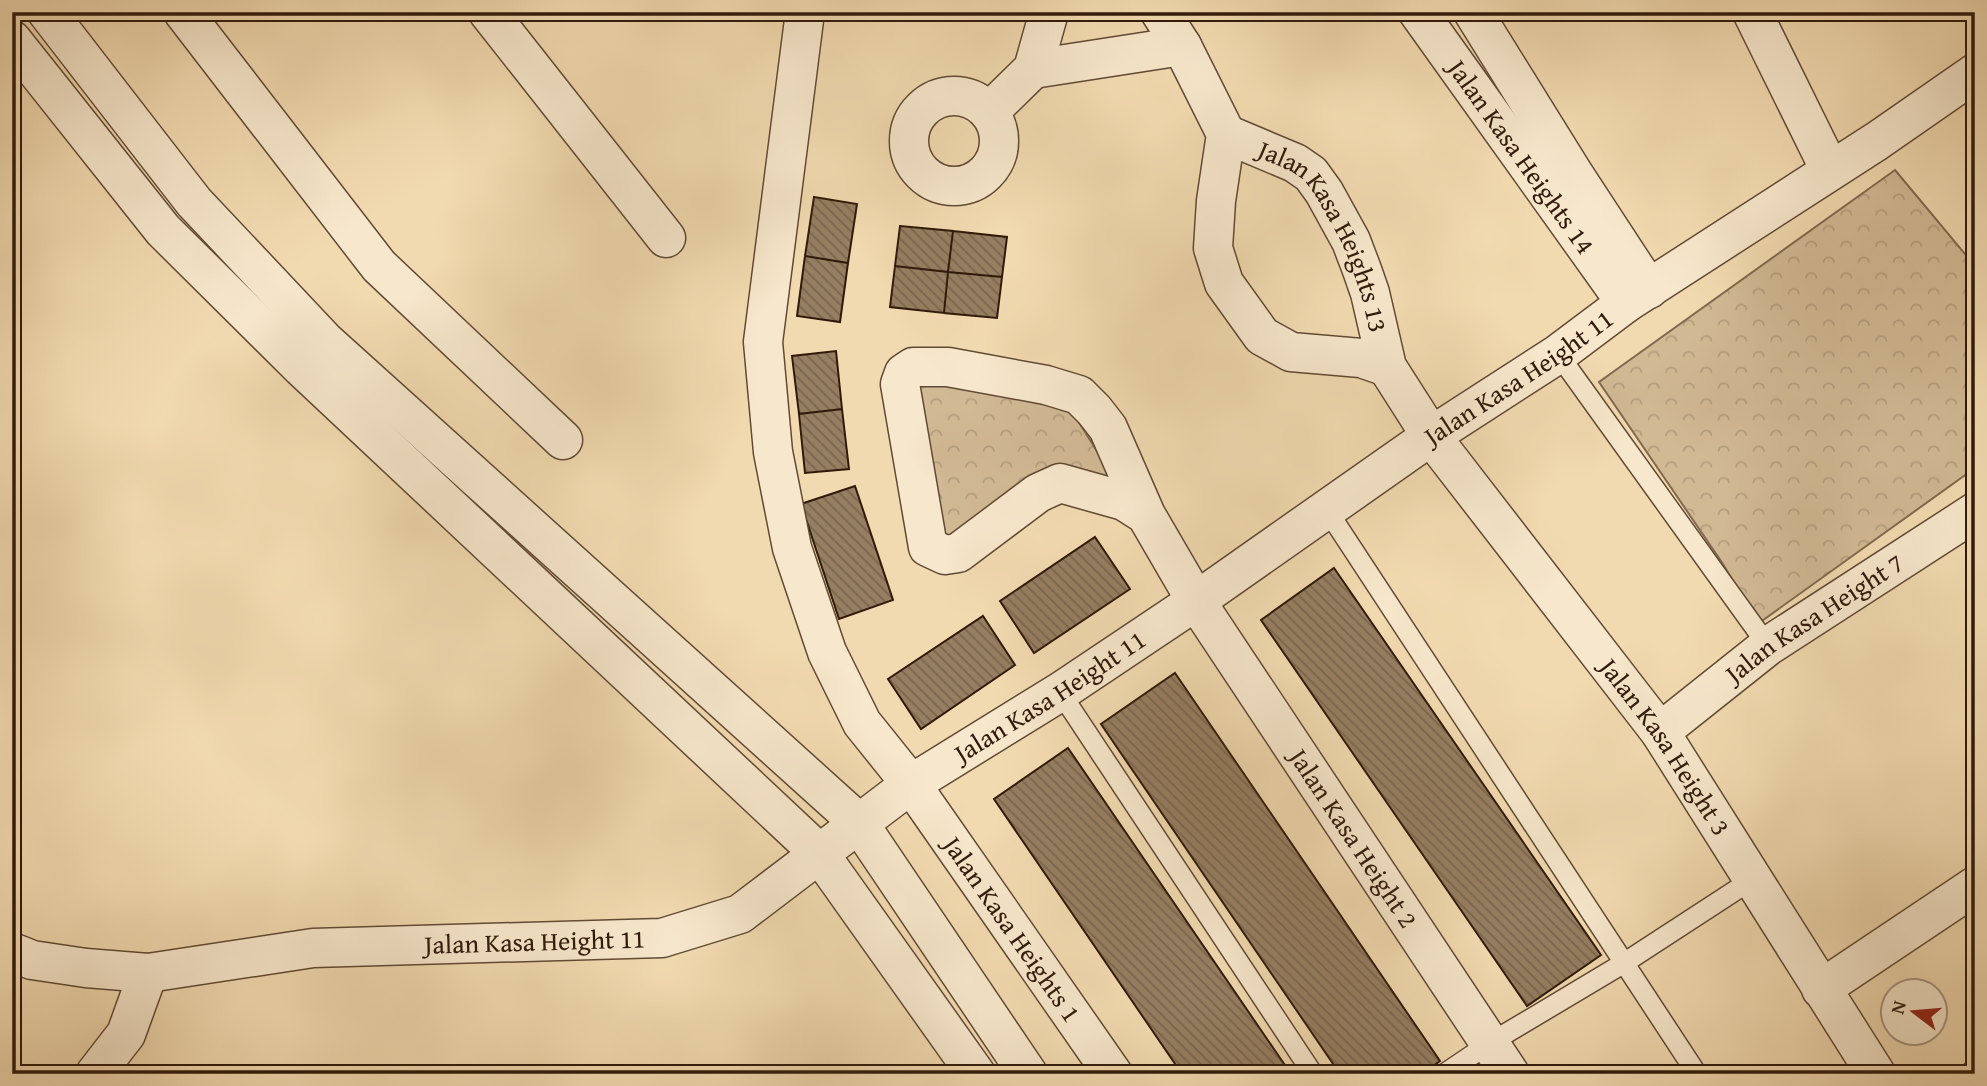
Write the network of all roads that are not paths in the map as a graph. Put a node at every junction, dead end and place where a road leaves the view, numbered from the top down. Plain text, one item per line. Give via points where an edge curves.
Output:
1 (47, 12) edge
2 (183, 12) edge
3 (488, 12) edge
4 (805, 12) edge
5 (1049, 12) edge
6 (1160, 12) edge
7 (1418, 12) edge
8 (1473, 12) edge
9 (1752, 12) edge
10 (12, 40) edge
11 (1182, 46) junction
12 (1033, 69) junction
13 (1975, 73) edge
14 (989, 112) dead end
15 (1226, 134) junction
16 (1830, 170) junction
17 (1563, 187) junction
18 (666, 238) dead end
19 (1638, 296) junction
20 (1558, 354) junction
21 (1387, 367) junction
22 (1431, 436) junction
23 (563, 440) dead end
24 (1327, 510) junction
25 (1975, 512) edge
26 (1146, 515) junction
27 (1196, 601) junction
28 (1768, 646) junction
29 (1060, 692) junction
30 (1660, 732) junction
31 (911, 785) junction
32 (858, 822) junction
33 (819, 853) junction
34 (1753, 879) junction
35 (1975, 886) edge
36 (12, 952) edge
37 (1623, 963) junction
38 (148, 973) junction
39 (1821, 989) junction
40 (1490, 1042) junction
41 (1975, 1069) edge
42 (95, 1074) edge
43 (976, 1074) edge
44 (1028, 1074) edge
45 (1113, 1074) edge
46 (1313, 1074) edge
47 (1444, 1074) edge
48 (1510, 1074) edge
49 (1697, 1074) edge
50 (1876, 1074) edge
51 (1968, 1074) edge

1 - 32 street via 194,202 325,341
2 - 23 street via 379,265
3 - 18 street
4 - 31 street, Jalan Kasa Heights 1 via 763,342 773,452 792,548 827,652 862,723
5 - 12 street
6 - 11 street, Jalan Kasa Heights 13
7 - 17 street, Jalan Kasa Heights 14
8 - 17 street, Jalan Kasa Heights 14
9 - 16 street
10 - 33 street via 163,230 301,367
11 - 12 street
11 - 15 street, Jalan Kasa Heights 13
12 - 14 street
13 - 16 street, Jalan Kasa Height 11
15 - 21 street, Jalan Kasa Heights 13 via 1294,163 1311,174 1324,192 1362,270
15 - 21 street, Jalan Kasa Heights 13 via 1213,248 1224,283 1262,336 1291,352 1361,358
16 - 19 street, Jalan Kasa Height 11
17 - 19 street, Jalan Kasa Heights 14
19 - 20 street, Jalan Kasa Height 11
20 - 22 street, Jalan Kasa Height 11
20 - 28 lane
21 - 22 street, Jalan Kasa Heights 13
22 - 24 street, Jalan Kasa Height 11
22 - 30 street, Jalan Kasa Height 3
24 - 27 street, Jalan Kasa Height 11
24 - 37 lane
25 - 28 street, Jalan Kasa Height 7
26 - 26 street, Jalan Kasa Height 2 via 1124,501 1060,483 1038,493 958,553 945,555 928,547 900,384 904,373 913,367 948,367 1079,395 1108,428
26 - 27 street, Jalan Kasa Height 2
27 - 29 street, Jalan Kasa Height 11
27 - 40 street, Jalan Kasa Height 2
28 - 30 street, Jalan Kasa Height 7
29 - 31 street, Jalan Kasa Height 11
29 - 46 lane
30 - 34 street, Jalan Kasa Height 3
31 - 32 street, Jalan Kasa Height 11
31 - 45 street, Jalan Kasa Heights 1
32 - 33 street, Jalan Kasa Height 11
32 - 44 street
33 - 38 street, Jalan Kasa Height 11 via 740,914 662,938 313,948
33 - 43 street
34 - 37 lane
34 - 39 street, Jalan Kasa Height 3
35 - 39 street
36 - 38 street, Jalan Kasa Height 11 via 32,960
37 - 40 lane
37 - 49 lane
38 - 42 street via 127,1034
39 - 50 street, Jalan Kasa Height 3
40 - 47 lane
40 - 48 street, Jalan Kasa Height 2
41 - 51 lane

